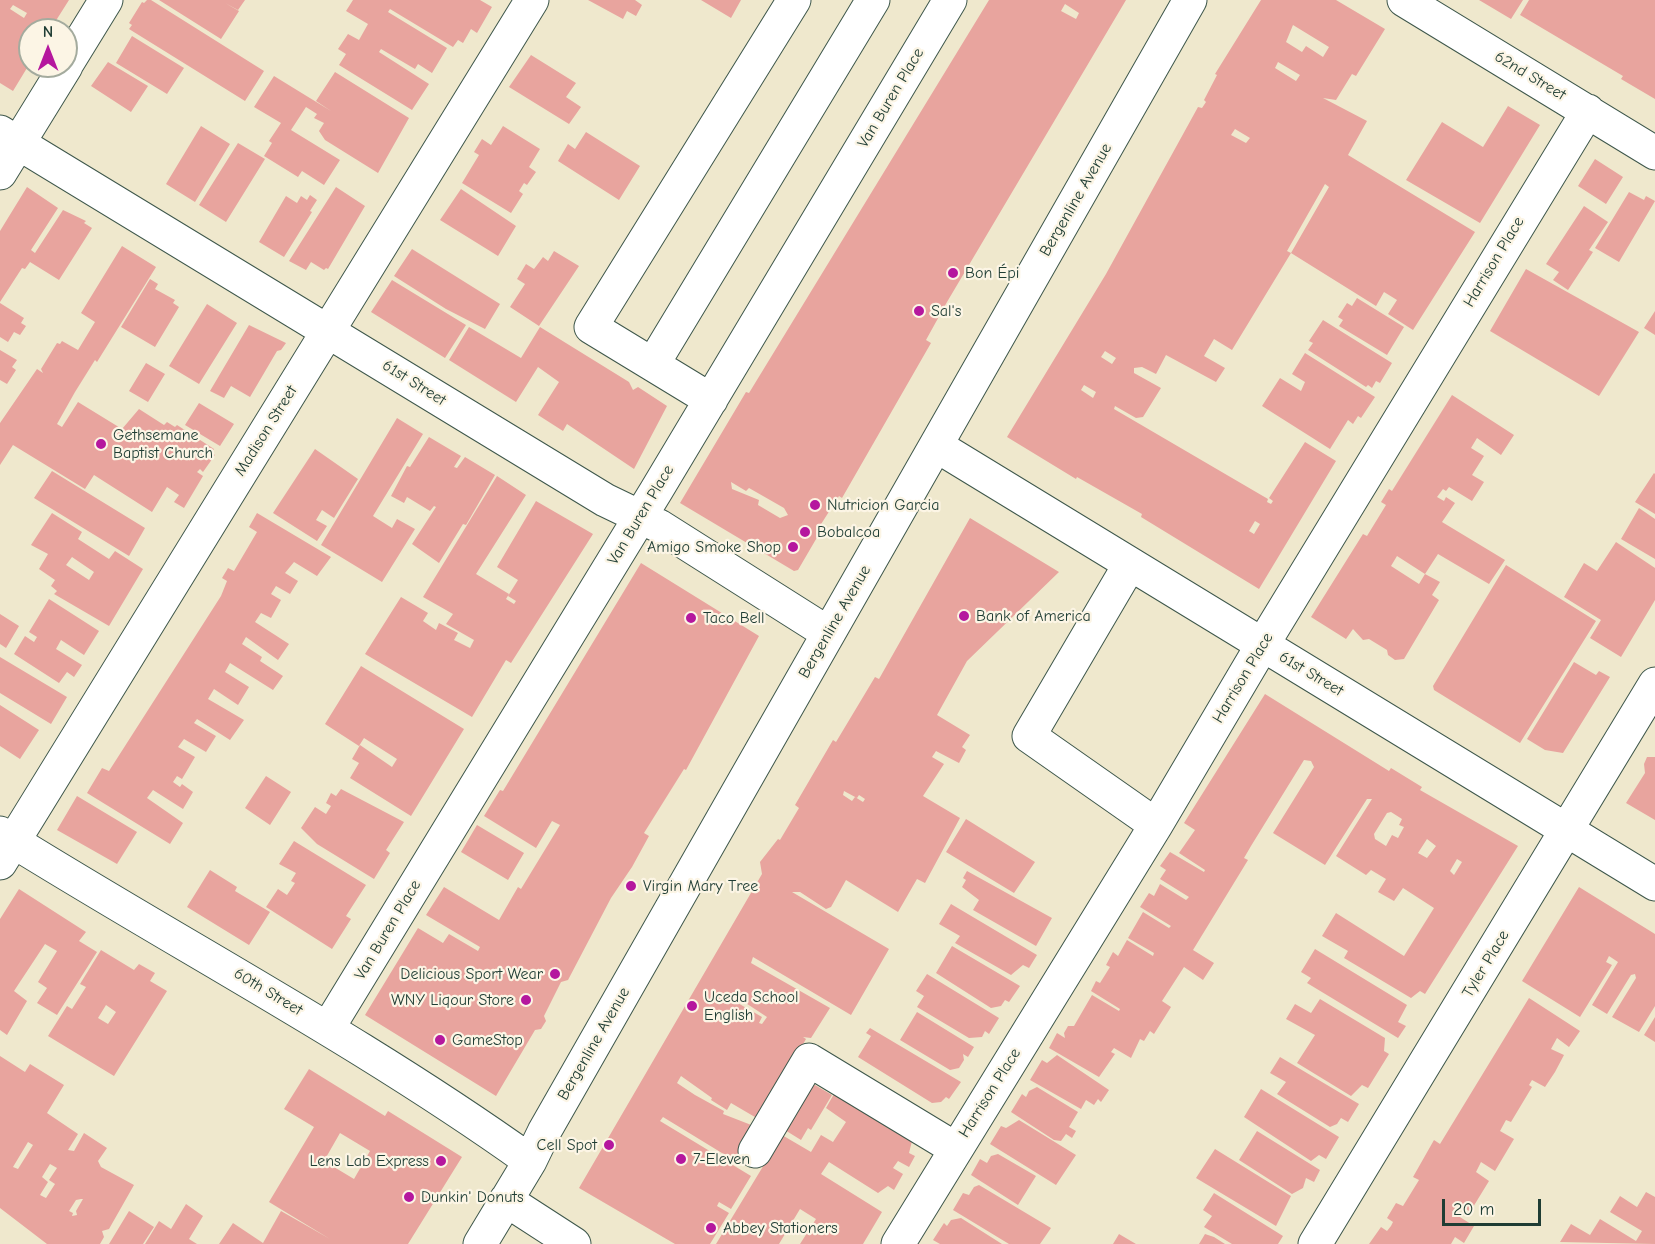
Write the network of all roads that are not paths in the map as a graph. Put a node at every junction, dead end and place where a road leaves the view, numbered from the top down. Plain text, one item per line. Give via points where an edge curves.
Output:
1 (106, 0) edge
2 (532, 0) edge
3 (794, 0) edge
4 (873, 0) edge
5 (950, 0) edge
6 (1190, 0) edge
7 (1404, 0) edge
8 (78, 46) edge
9 (56, 78) edge
10 (1588, 111) junction
11 (9, 138) edge
12 (1655, 153) edge
13 (0, 173) edge
14 (328, 331) junction
15 (653, 364) junction
16 (711, 400) junction
17 (937, 446) junction
18 (640, 517) junction
19 (1130, 564) junction
20 (828, 633) junction
21 (1263, 644) junction
22 (1655, 684) edge
23 (1156, 825) junction
24 (1567, 830) junction
25 (4, 845) edge
26 (1655, 884) edge
27 (328, 1028) junction
28 (956, 1149) junction
29 (755, 1151) dead end
30 (530, 1161) junction
31 (507, 1200) junction
32 (480, 1244) edge
33 (574, 1244) edge
34 (898, 1244) edge
35 (1315, 1244) edge

1 - 8 street
2 - 14 street, Madison Street
3 - 15 street via 591,327
4 - 15 street
5 - 16 street, Van Buren Place
6 - 17 street, Bergenline Avenue
7 - 10 street, 62nd Street
9 - 11 street
10 - 12 street, 62nd Street
10 - 21 street, Harrison Place
11 - 13 street
11 - 14 street, 61st Street
14 - 18 street, 61st Street via 605,500
14 - 25 street, Madison Street
15 - 16 street
16 - 18 street, Van Buren Place
17 - 19 street, 61st Street
17 - 20 street, Bergenline Avenue
18 - 20 street, 61st Street
18 - 27 street, Van Buren Place
19 - 21 street, 61st Street
19 - 23 street via 1029,736
20 - 30 street, Bergenline Avenue
21 - 23 street, Harrison Place
21 - 24 street, 61st Street
22 - 24 street, Tyler Place
23 - 28 street, Harrison Place
24 - 26 street, 61st Street
24 - 35 street, Tyler Place
25 - 27 street, 60th Street
27 - 30 street, 60th Street
28 - 29 street via 809,1060
28 - 34 street, Harrison Place
30 - 31 street, Bergenline Avenue
31 - 32 street, Bergenline Avenue
31 - 33 street

